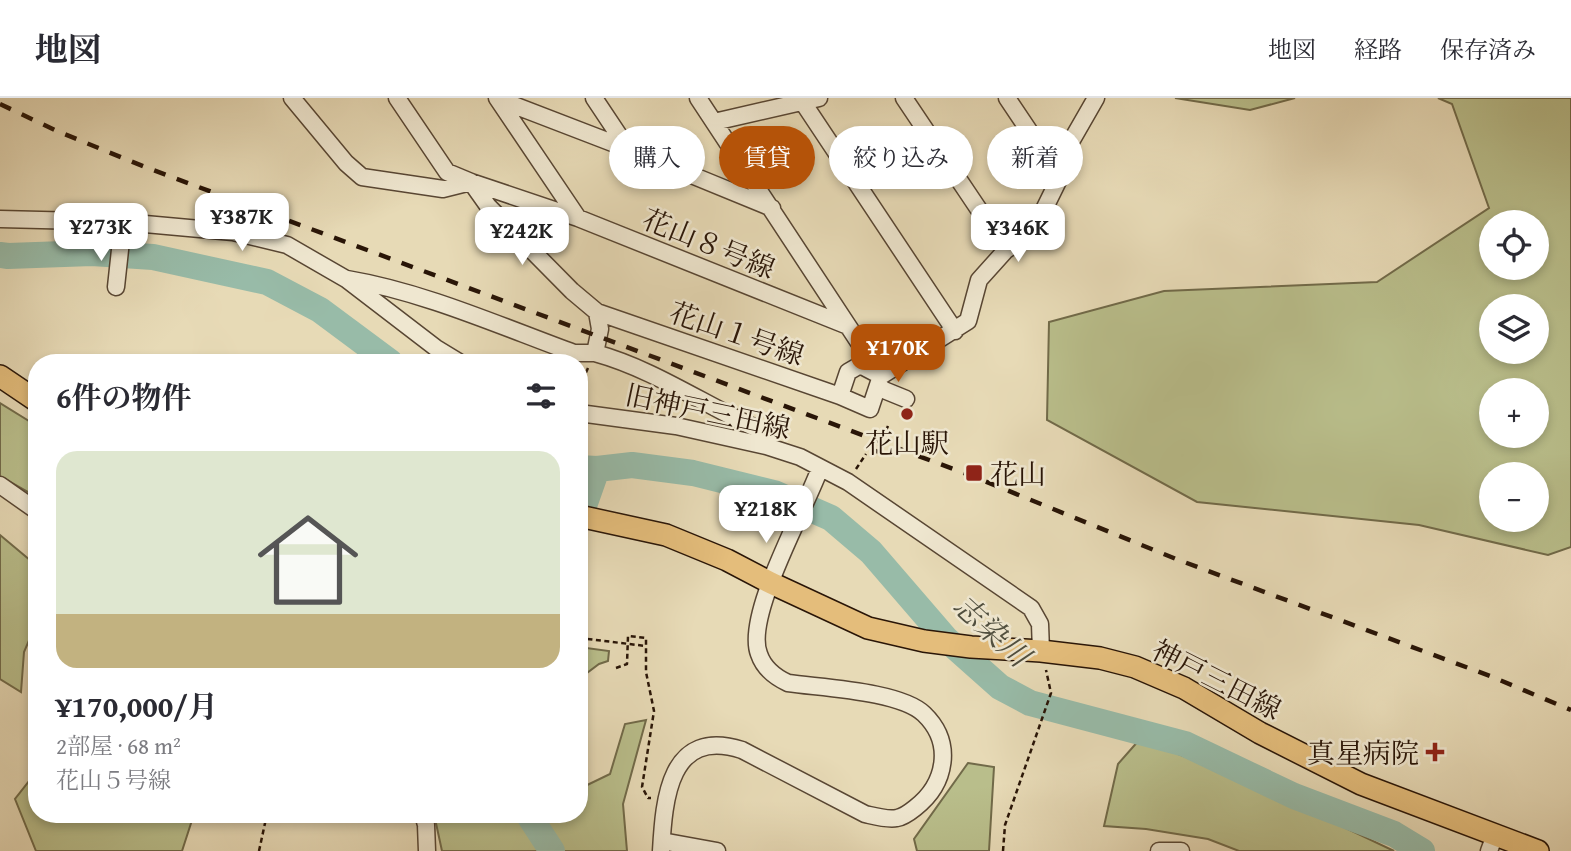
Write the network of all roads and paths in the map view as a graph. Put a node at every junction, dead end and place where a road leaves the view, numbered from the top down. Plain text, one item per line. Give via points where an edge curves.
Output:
1 (292, 98) edge
2 (397, 98) edge
3 (594, 98) edge
4 (698, 98) edge
5 (819, 98) edge
6 (904, 98) edge
7 (1007, 98) edge
8 (1096, 98) edge
9 (498, 99) edge
10 (801, 100) edge
11 (714, 122) junction
12 (613, 126) edge
13 (1026, 126) edge
14 (1080, 126) edge
15 (609, 142) edge
16 (705, 181) edge
17 (471, 183) junction
18 (1054, 189) edge
19 (772, 208) junction
20 (578, 218) junction
21 (0, 219) edge
22 (123, 222) junction
23 (1006, 250) junction
24 (346, 279) junction
25 (116, 287) dead end
26 (597, 312) junction
27 (848, 326) junction
28 (955, 331) junction
29 (595, 353) junction
30 (446, 354) edge
31 (0, 376) edge
32 (880, 382) junction
33 (28, 395) edge
34 (840, 396) junction
35 (906, 399) dead end
36 (588, 414) edge
37 (888, 426) dead end
38 (766, 446) junction
39 (889, 455) dead end
40 (820, 468) junction
41 (0, 485) edge
42 (28, 505) edge
43 (588, 518) edge
44 (772, 583) junction
45 (588, 639) edge
46 (646, 646) junction
47 (1041, 651) junction
48 (616, 668) dead end
49 (665, 800) junction
50 (265, 823) edge
51 (425, 823) edge
52 (1492, 843) edge
53 (662, 846) edge
54 (259, 851) edge
55 (427, 851) edge
56 (717, 851) edge
57 (1003, 851) edge
58 (1159, 851) edge
59 (1181, 851) edge
60 (1538, 851) edge

1 - 17 street via 362,177 443,189
2 - 17 street via 447,172
3 - 12 street
4 - 11 street, 花山１号線
5 - 10 street
6 - 23 street
7 - 13 street
8 - 14 street
9 - 15 street
9 - 20 street
10 - 11 street
10 - 28 street
11 - 19 street, 花山１号線
16 - 19 street
17 - 20 street, 花山８号線
17 - 26 street via 488,206
18 - 23 street via 1033,232
19 - 27 street, 花山１号線
20 - 27 street, 花山８号線
21 - 22 street
22 - 24 street via 269,240
22 - 25 street
23 - 28 street via 979,280 968,321
24 - 29 street via 442,305 574,353
24 - 30 street
26 - 29 street via 600,329
26 - 34 street, 花山１号線
27 - 32 street, 花山１号線
28 - 32 street
29 - 38 street via 622,360 769,434
31 - 33 main road
32 - 34 street, 花山１号線 via 870,409
32 - 34 street via 860,365 848,372
32 - 35 street
36 - 38 street, 旧神戸三田線 via 676,426
37 - 39 path via 876,452
38 - 40 street, 旧神戸三田線
40 - 44 street
40 - 47 street, 旧神戸三田線 via 848,482 1031,608 1040,625
41 - 42 street
43 - 44 main road, 神戸三田線 via 666,535
44 - 47 main road, 神戸三田線 via 868,628 925,641
44 - 49 street via 756,637 764,665 774,677 788,683 893,698 923,714 943,752 937,782 931,794 897,818 864,814 768,761 724,744 697,750 685,760 670,781
45 - 46 path, bridge
46 - 48 path via 646,638 628,636 626,664
46 - 49 path via 654,711 642,787 648,798
47 - 52 main road, 神戸三田線 via 1118,662 1160,676 1361,784
47 - 57 path via 1051,693 1006,825
49 - 53 street
50 - 54 path
51 - 55 street
52 - 60 main road, 神戸三田線
53 - 56 street
58 - 59 street

